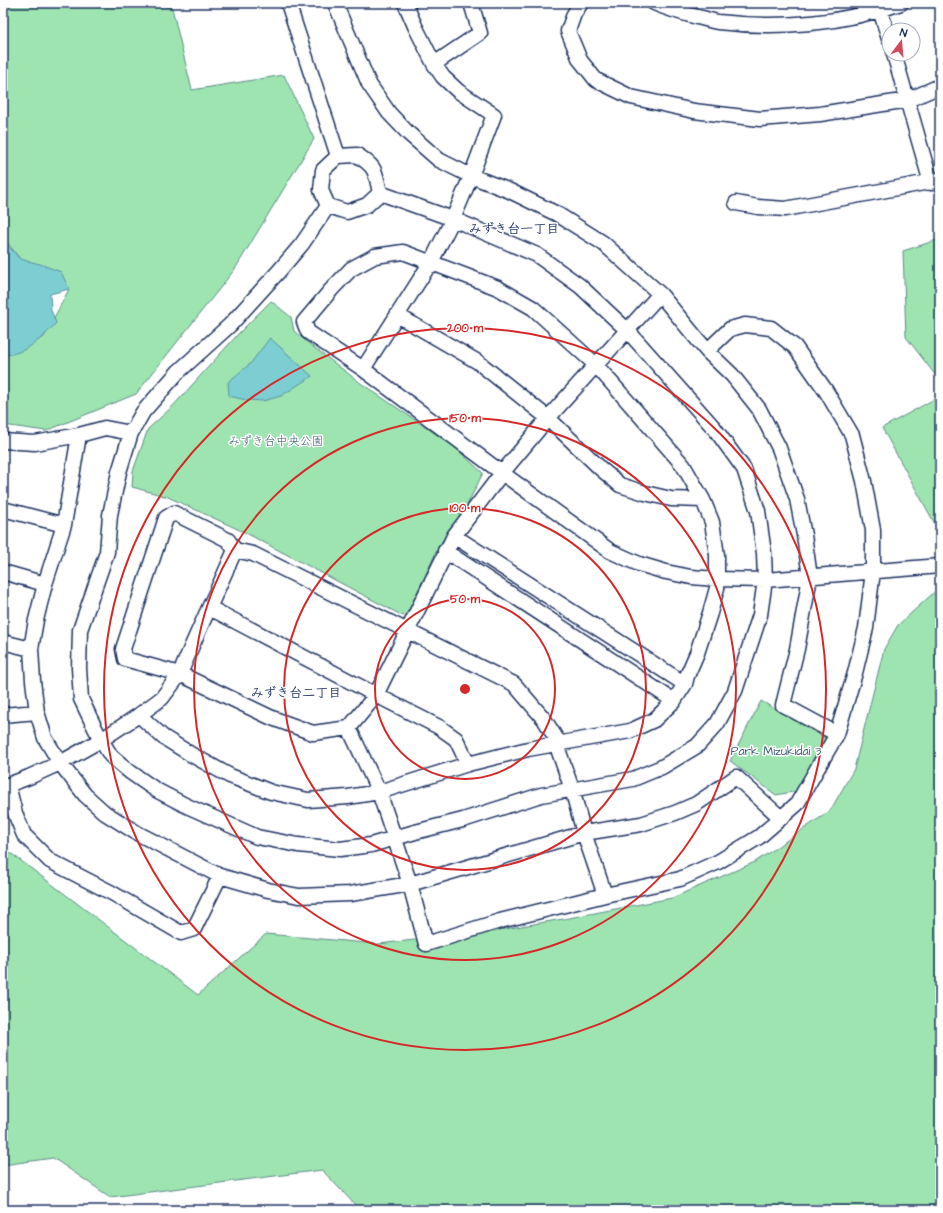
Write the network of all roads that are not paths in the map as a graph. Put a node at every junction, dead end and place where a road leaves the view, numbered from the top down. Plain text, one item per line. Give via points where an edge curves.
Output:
1 (288, 3) edge
2 (335, 3) edge
3 (405, 3) edge
4 (471, 3) edge
5 (581, 3) edge
6 (654, 3) edge
7 (900, 3) edge
8 (879, 7) edge
9 (884, 22) edge
10 (896, 62) edge
11 (434, 64) junction
12 (940, 86) edge
13 (908, 100) junction
14 (338, 156) junction
15 (471, 176) junction
16 (936, 182) edge
17 (380, 193) junction
18 (736, 203) dead end
19 (328, 206) junction
20 (452, 219) junction
21 (431, 262) junction
22 (660, 294) junction
23 (397, 315) junction
24 (627, 330) junction
25 (707, 351) junction
26 (596, 365) junction
27 (363, 369) junction
28 (548, 418) junction
29 (131, 433) junction
30 (79, 435) junction
31 (3, 441) edge
32 (502, 473) junction
33 (703, 500) junction
34 (3, 509) edge
35 (64, 525) junction
36 (454, 536) junction
37 (235, 550) junction
38 (445, 551) junction
39 (940, 566) edge
40 (873, 571) junction
41 (3, 572) edge
42 (810, 577) junction
43 (716, 579) junction
44 (764, 580) junction
45 (45, 584) junction
46 (210, 608) junction
47 (407, 631) junction
48 (3, 642) edge
49 (31, 649) junction
50 (180, 674) junction
51 (685, 684) junction
52 (376, 695) junction
53 (674, 701) junction
54 (37, 712) junction
55 (3, 715) edge
56 (139, 715) junction
57 (349, 728) junction
58 (837, 734) junction
59 (101, 740) junction
60 (559, 743) junction
61 (60, 763) junction
62 (468, 764) junction
63 (5, 785) edge
64 (572, 789) junction
65 (379, 792) junction
66 (781, 818) junction
67 (584, 833) junction
68 (394, 838) junction
69 (220, 876) junction
70 (410, 884) junction
71 (605, 895) junction

1 - 14 street
2 - 15 street via 369,84 389,113 439,160
3 - 11 street
4 - 11 street via 480,33
5 - 13 street via 568,31 580,60 596,80 631,97 694,111 760,119 820,114
6 - 8 street via 717,22 776,25 836,20
7 - 8 street
8 - 9 street
10 - 13 street
11 - 15 street via 458,91 494,115
12 - 13 street
13 - 16 street
14 - 17 street via 357,154 370,163 376,173
14 - 19 street via 323,170 321,190
15 - 20 street
15 - 22 street via 510,191 563,218 603,243
16 - 18 street via 785,210
17 - 19 street via 367,205 347,212
17 - 20 street
19 - 29 street via 279,272 230,325 178,372 143,412
20 - 21 street
20 - 24 street via 537,255 580,286
21 - 23 street
21 - 26 street via 498,288 533,308
21 - 27 street via 404,252 375,256 351,269 304,322 308,332
22 - 24 street
22 - 25 street
23 - 27 street
23 - 28 street via 478,362
24 - 26 street
24 - 44 street via 715,429 744,469 758,510 764,553
25 - 40 street via 730,329 745,325 771,328 795,347 826,391 852,435 873,530
25 - 42 street via 732,375 758,409 779,448 797,499
26 - 28 street
26 - 33 street via 683,465
27 - 32 street
28 - 32 street
28 - 33 street via 620,484 671,499
29 - 30 street via 105,428
29 - 59 street via 110,515 107,552 80,630 81,698
30 - 31 street via 35,443
30 - 35 street
32 - 36 street
32 - 43 street via 610,550 639,564 666,572
33 - 43 street via 712,522 717,555
34 - 35 street
35 - 45 street
36 - 38 street
36 - 51 street
37 - 46 street
37 - 47 street via 253,554
37 - 50 street via 228,540 174,513 166,518 123,648 125,659
38 - 47 street
38 - 53 street
39 - 40 street
40 - 42 street
40 - 58 street via 866,628
41 - 45 street
42 - 44 street
42 - 58 street via 797,649 783,705
43 - 44 street
43 - 51 street via 717,588 710,613
44 - 64 street via 760,615 735,691 717,724 697,746 662,767 633,779
45 - 49 street
46 - 50 street via 194,638
46 - 52 street
47 - 52 street
47 - 60 street via 514,684 544,719
48 - 49 street
49 - 54 street
50 - 56 street via 162,698
50 - 57 street via 272,718 313,733
51 - 53 street
52 - 57 street
52 - 62 street via 439,726 456,739
53 - 60 street via 654,720 630,731
54 - 55 street
54 - 61 street via 45,738
56 - 59 street
56 - 65 street via 163,737 192,755 230,776 270,792 308,800
57 - 65 street
58 - 66 street via 797,804
59 - 61 street
59 - 68 street via 111,756 156,790 257,837 298,845 340,849 371,845
60 - 62 street
60 - 64 street
61 - 63 street
61 - 69 street via 85,795 105,812 137,833
62 - 65 street
63 - 69 street via 24,836 50,861 181,933 194,929
64 - 67 street
64 - 68 street via 541,795 463,820
65 - 68 street
66 - 67 street via 736,777 696,804 675,813 641,824
66 - 71 street via 759,837 718,862 680,879
67 - 70 street
67 - 71 street
68 - 70 street
69 - 70 street via 300,896 350,894
70 - 71 street via 426,944 500,921

